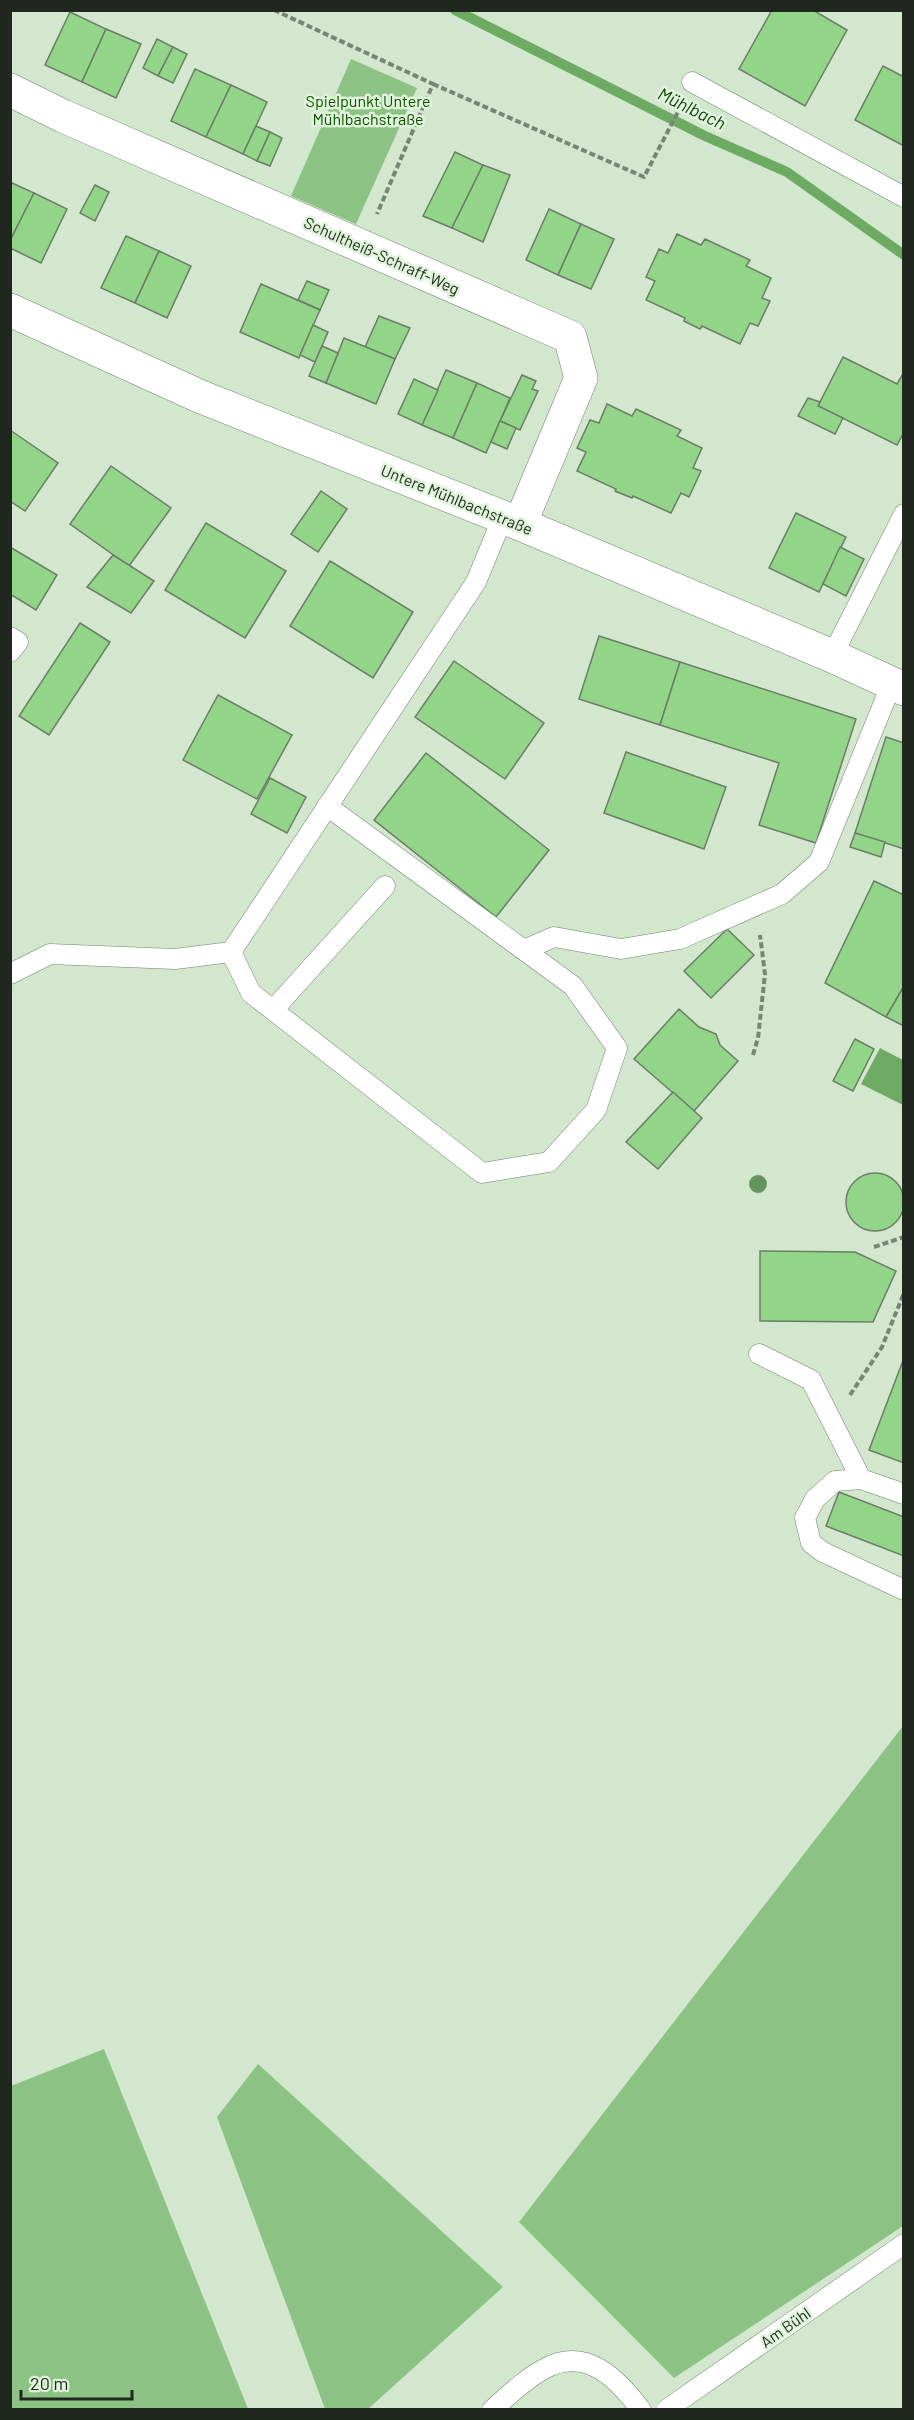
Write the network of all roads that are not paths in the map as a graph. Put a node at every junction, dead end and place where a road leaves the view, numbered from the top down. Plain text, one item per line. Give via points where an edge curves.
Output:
1 (692, 82) dead end
2 (10, 90) edge
3 (903, 197) edge
4 (14, 319) edge
5 (903, 514) edge
6 (511, 521) junction
7 (10, 637) edge
8 (10, 652) edge
9 (832, 656) junction
10 (898, 686) edge
11 (327, 806) junction
12 (385, 886) dead end
13 (524, 950) junction
14 (231, 952) junction
15 (10, 974) edge
16 (273, 1010) junction
17 (759, 1354) dead end
18 (861, 1479) junction
19 (903, 1494) edge
20 (903, 1590) edge
21 (903, 2244) edge
22 (492, 2409) edge
23 (640, 2409) edge
24 (666, 2409) edge

1 - 3 lane
2 - 6 main road, Schultheiß-Schraff-Weg via 570,337 581,378
4 - 6 main road, Untere Mühlbachstraße
5 - 9 lane
6 - 9 main road, Untere Mühlbachstraße
6 - 11 lane via 477,582
7 - 8 lane via 18,642
9 - 10 main road, Untere Mühlbachstraße
10 - 13 lane via 819,862 782,894 680,939 621,950 554,937
11 - 13 lane
11 - 14 lane
12 - 16 lane
13 - 16 lane via 573,986 617,1048 596,1110 549,1162 482,1173
14 - 15 lane via 175,959 50,954
14 - 16 lane via 252,993
17 - 18 lane via 811,1380
18 - 19 lane
18 - 20 lane via 835,1481 815,1499 805,1518 811,1543
21 - 24 lane, Am Bühl
22 - 23 lane via 541,2370 556,2363 572,2362 612,2375

